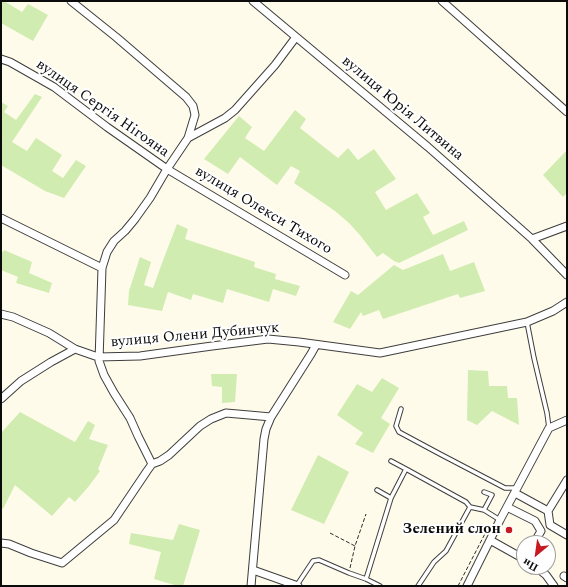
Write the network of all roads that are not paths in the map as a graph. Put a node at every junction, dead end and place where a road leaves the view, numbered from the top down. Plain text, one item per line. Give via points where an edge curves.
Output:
1 (71, 1) edge
2 (253, 1) edge
3 (442, 1) edge
4 (296, 37) junction
5 (1, 58) edge
6 (567, 112) edge
7 (188, 138) junction
8 (167, 169) junction
9 (1, 218) edge
10 (567, 226) edge
11 (532, 239) junction
12 (102, 268) junction
13 (345, 275) dead end
14 (567, 275) edge
15 (567, 302) edge
16 (1, 314) edge
17 (527, 322) junction
18 (316, 345) junction
19 (75, 349) junction
20 (98, 357) junction
21 (1, 399) edge
22 (401, 409) dead end
23 (271, 417) junction
24 (567, 420) edge
25 (549, 428) junction
26 (391, 461) dead end
27 (152, 464) junction
28 (406, 469) junction
29 (567, 480) edge
30 (377, 490) dead end
31 (516, 491) junction
32 (484, 492) dead end
33 (392, 498) junction
34 (470, 506) junction
35 (507, 507) junction
36 (484, 510) junction
37 (548, 511) junction
38 (499, 518) junction
39 (539, 535) edge
40 (567, 535) edge
41 (490, 540) junction
42 (1, 543) edge
43 (516, 555) edge
44 (253, 570) junction
45 (546, 575) edge
46 (366, 579) junction
47 (251, 586) edge
48 (298, 586) edge
49 (380, 586) edge
50 (418, 586) edge
51 (467, 586) edge
52 (554, 586) edge

1 - 7 street via 186,97 193,106 195,115
2 - 4 street, вулиця Юрія Литвина
3 - 6 street
4 - 7 street, вулиця Сергія Нігояна via 235,110
4 - 11 street, вулиця Юрія Литвина via 428,147
5 - 8 street, вулиця Сергія Нігояна via 54,87
7 - 8 street, вулиця Сергія Нігояна
8 - 12 street, вулиця Сергія Нігояна via 135,219 114,241
8 - 13 street, вулиця Олекси Тихого
9 - 12 street
10 - 11 street
11 - 14 street, вулиця Юрія Литвина
12 - 20 street, вулиця Сергія Нігояна
15 - 17 street, вулиця Олени Дубинчук
16 - 19 street, вулиця Олени Дубинчук via 49,333
17 - 18 street, вулиця Олени Дубинчук via 380,353
17 - 25 lane
18 - 20 street, вулиця Олени Дубинчук via 268,339 140,356
18 - 23 street
19 - 20 street, вулиця Олени Дубинчук
19 - 21 street via 21,381
20 - 27 street via 104,375 130,418
22 - 31 lane via 396,426 400,432 505,488
23 - 27 street via 226,413 200,426 169,455
23 - 44 street via 264,439
24 - 25 street
25 - 31 street
26 - 28 lane
27 - 42 street via 114,520 62,563
28 - 33 lane
28 - 34 lane
29 - 37 street
30 - 33 lane
31 - 35 street
31 - 37 street
32 - 36 lane via 492,495
33 - 46 lane
34 - 36 lane
34 - 50 lane via 446,551 434,562
35 - 38 street
35 - 39 street via 535,521 541,531
36 - 38 lane
37 - 40 street via 550,525
38 - 41 street
41 - 43 street
41 - 51 street
44 - 47 street
44 - 48 street
45 - 52 street
46 - 48 lane via 319,560 313,561
46 - 49 lane

